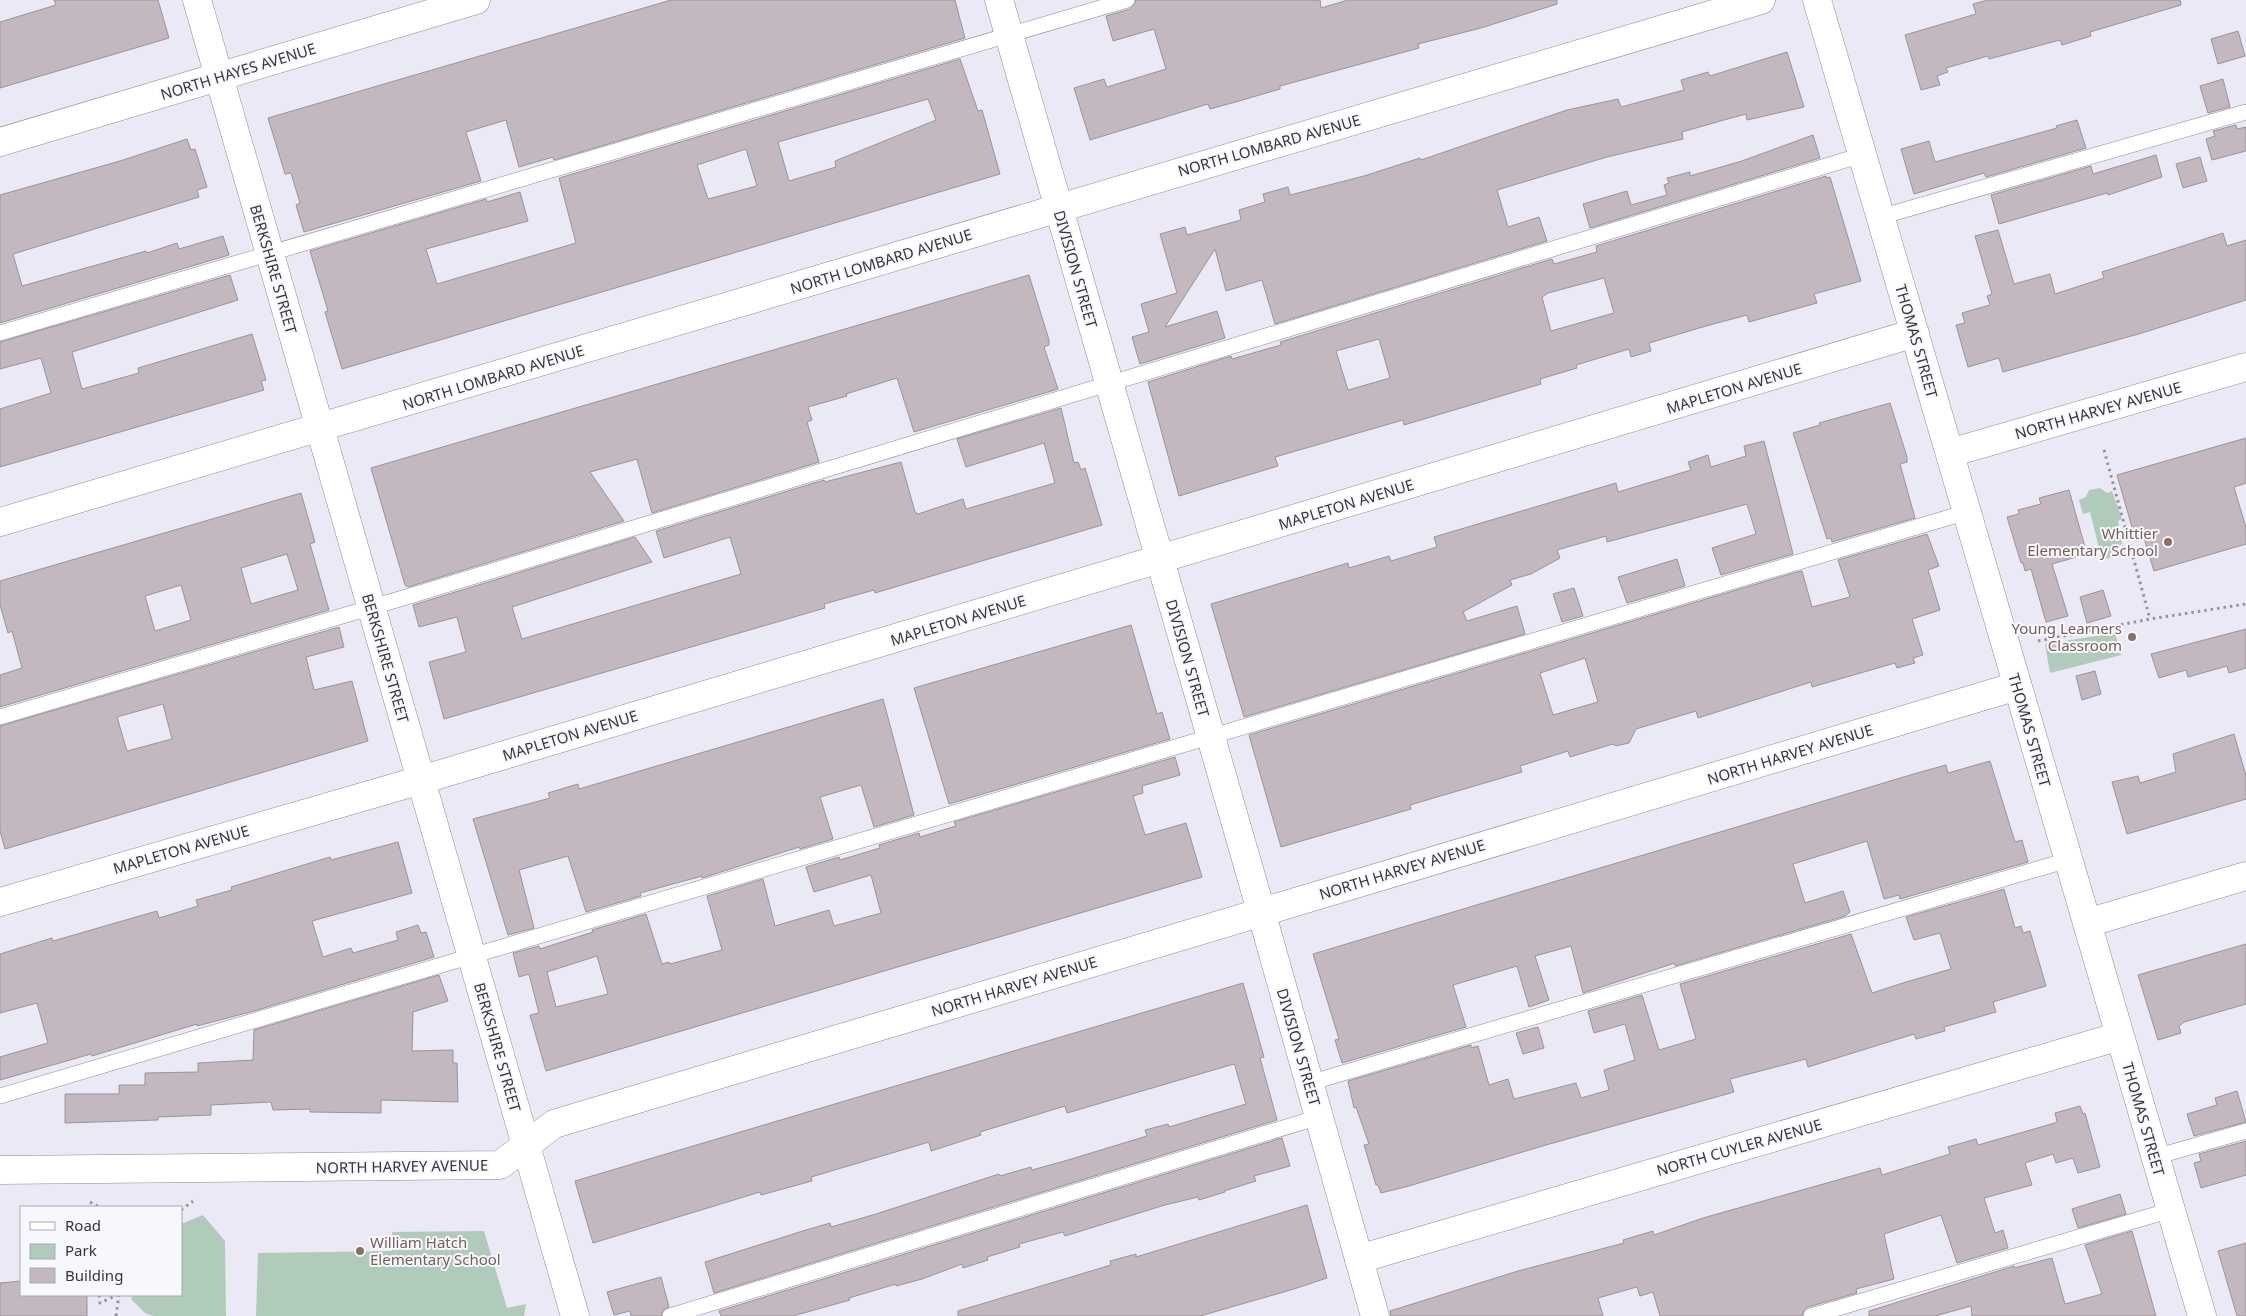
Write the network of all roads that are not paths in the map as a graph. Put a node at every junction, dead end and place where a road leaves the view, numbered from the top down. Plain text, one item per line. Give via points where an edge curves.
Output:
1 (197, 0) edge
2 (476, 0) edge
3 (1000, 0) edge
4 (1127, 0) edge
5 (1759, 0) edge
6 (1817, 0) edge
7 (1009, 34) junction
8 (219, 76) junction
9 (2246, 112) edge
10 (0, 142) edge
11 (1862, 155) junction
12 (1058, 208) junction
13 (1880, 217) junction
14 (270, 254) junction
15 (0, 333) edge
16 (1915, 333) junction
17 (2246, 367) edge
18 (1109, 384) junction
19 (320, 429) junction
20 (1950, 453) junction
21 (1966, 512) junction
22 (0, 522) edge
23 (1160, 560) junction
24 (371, 607) junction
25 (2017, 686) junction
26 (0, 717) edge
27 (1211, 736) junction
28 (421, 780) junction
29 (2068, 860) junction
30 (2246, 876) edge
31 (0, 902) edge
32 (1261, 911) junction
33 (2087, 923) junction
34 (471, 956) junction
35 (2120, 1036) junction
36 (1310, 1083) junction
37 (0, 1096) edge
38 (1319, 1117) junction
39 (2246, 1131) edge
40 (526, 1144) junction
41 (2155, 1158) junction
42 (0, 1170) edge
43 (2171, 1210) junction
44 (1359, 1259) junction
45 (575, 1316) edge
46 (670, 1316) edge
47 (1375, 1316) edge
48 (1811, 1316) edge
49 (2202, 1316) edge

1 - 8 street, BERKSHIRE STREET
2 - 8 street, NORTH HAYES AVENUE
3 - 7 street, DIVISION STREET
4 - 7 lane
5 - 12 street, NORTH LOMBARD AVENUE
6 - 11 street, THOMAS STREET
7 - 12 street, DIVISION STREET
7 - 14 lane
8 - 10 street, NORTH HAYES AVENUE
8 - 14 street, BERKSHIRE STREET
9 - 13 lane
11 - 13 street, THOMAS STREET
11 - 18 lane
12 - 18 street, DIVISION STREET
12 - 19 street, NORTH LOMBARD AVENUE
13 - 16 street, THOMAS STREET
14 - 15 lane
14 - 19 street, BERKSHIRE STREET
16 - 20 street, THOMAS STREET
16 - 23 street, MAPLETON AVENUE
17 - 20 street, NORTH HARVEY AVENUE
18 - 23 street, DIVISION STREET
18 - 24 lane
19 - 22 street, NORTH LOMBARD AVENUE
19 - 24 street, BERKSHIRE STREET
20 - 21 street, THOMAS STREET
21 - 25 street, THOMAS STREET
21 - 27 lane
23 - 27 street, DIVISION STREET
23 - 28 street, MAPLETON AVENUE
24 - 26 lane
24 - 28 street, BERKSHIRE STREET
25 - 29 street, THOMAS STREET
25 - 32 street, NORTH HARVEY AVENUE
27 - 32 street, DIVISION STREET
27 - 34 lane
28 - 31 street, MAPLETON AVENUE
28 - 34 street, BERKSHIRE STREET
29 - 33 street, THOMAS STREET
29 - 36 lane
30 - 33 street
32 - 36 street, DIVISION STREET
32 - 40 street, NORTH HARVEY AVENUE via 554,1124
33 - 35 street, THOMAS STREET
34 - 37 lane
34 - 40 street, BERKSHIRE STREET
35 - 41 street, THOMAS STREET
35 - 44 street, NORTH CUYLER AVENUE
36 - 38 street, DIVISION STREET
38 - 44 street, DIVISION STREET
38 - 46 lane
39 - 41 lane
40 - 42 street, NORTH HARVEY AVENUE via 500,1164
40 - 45 street, BERKSHIRE STREET
41 - 43 street, THOMAS STREET
43 - 48 lane
43 - 49 street, THOMAS STREET
44 - 47 street, DIVISION STREET

